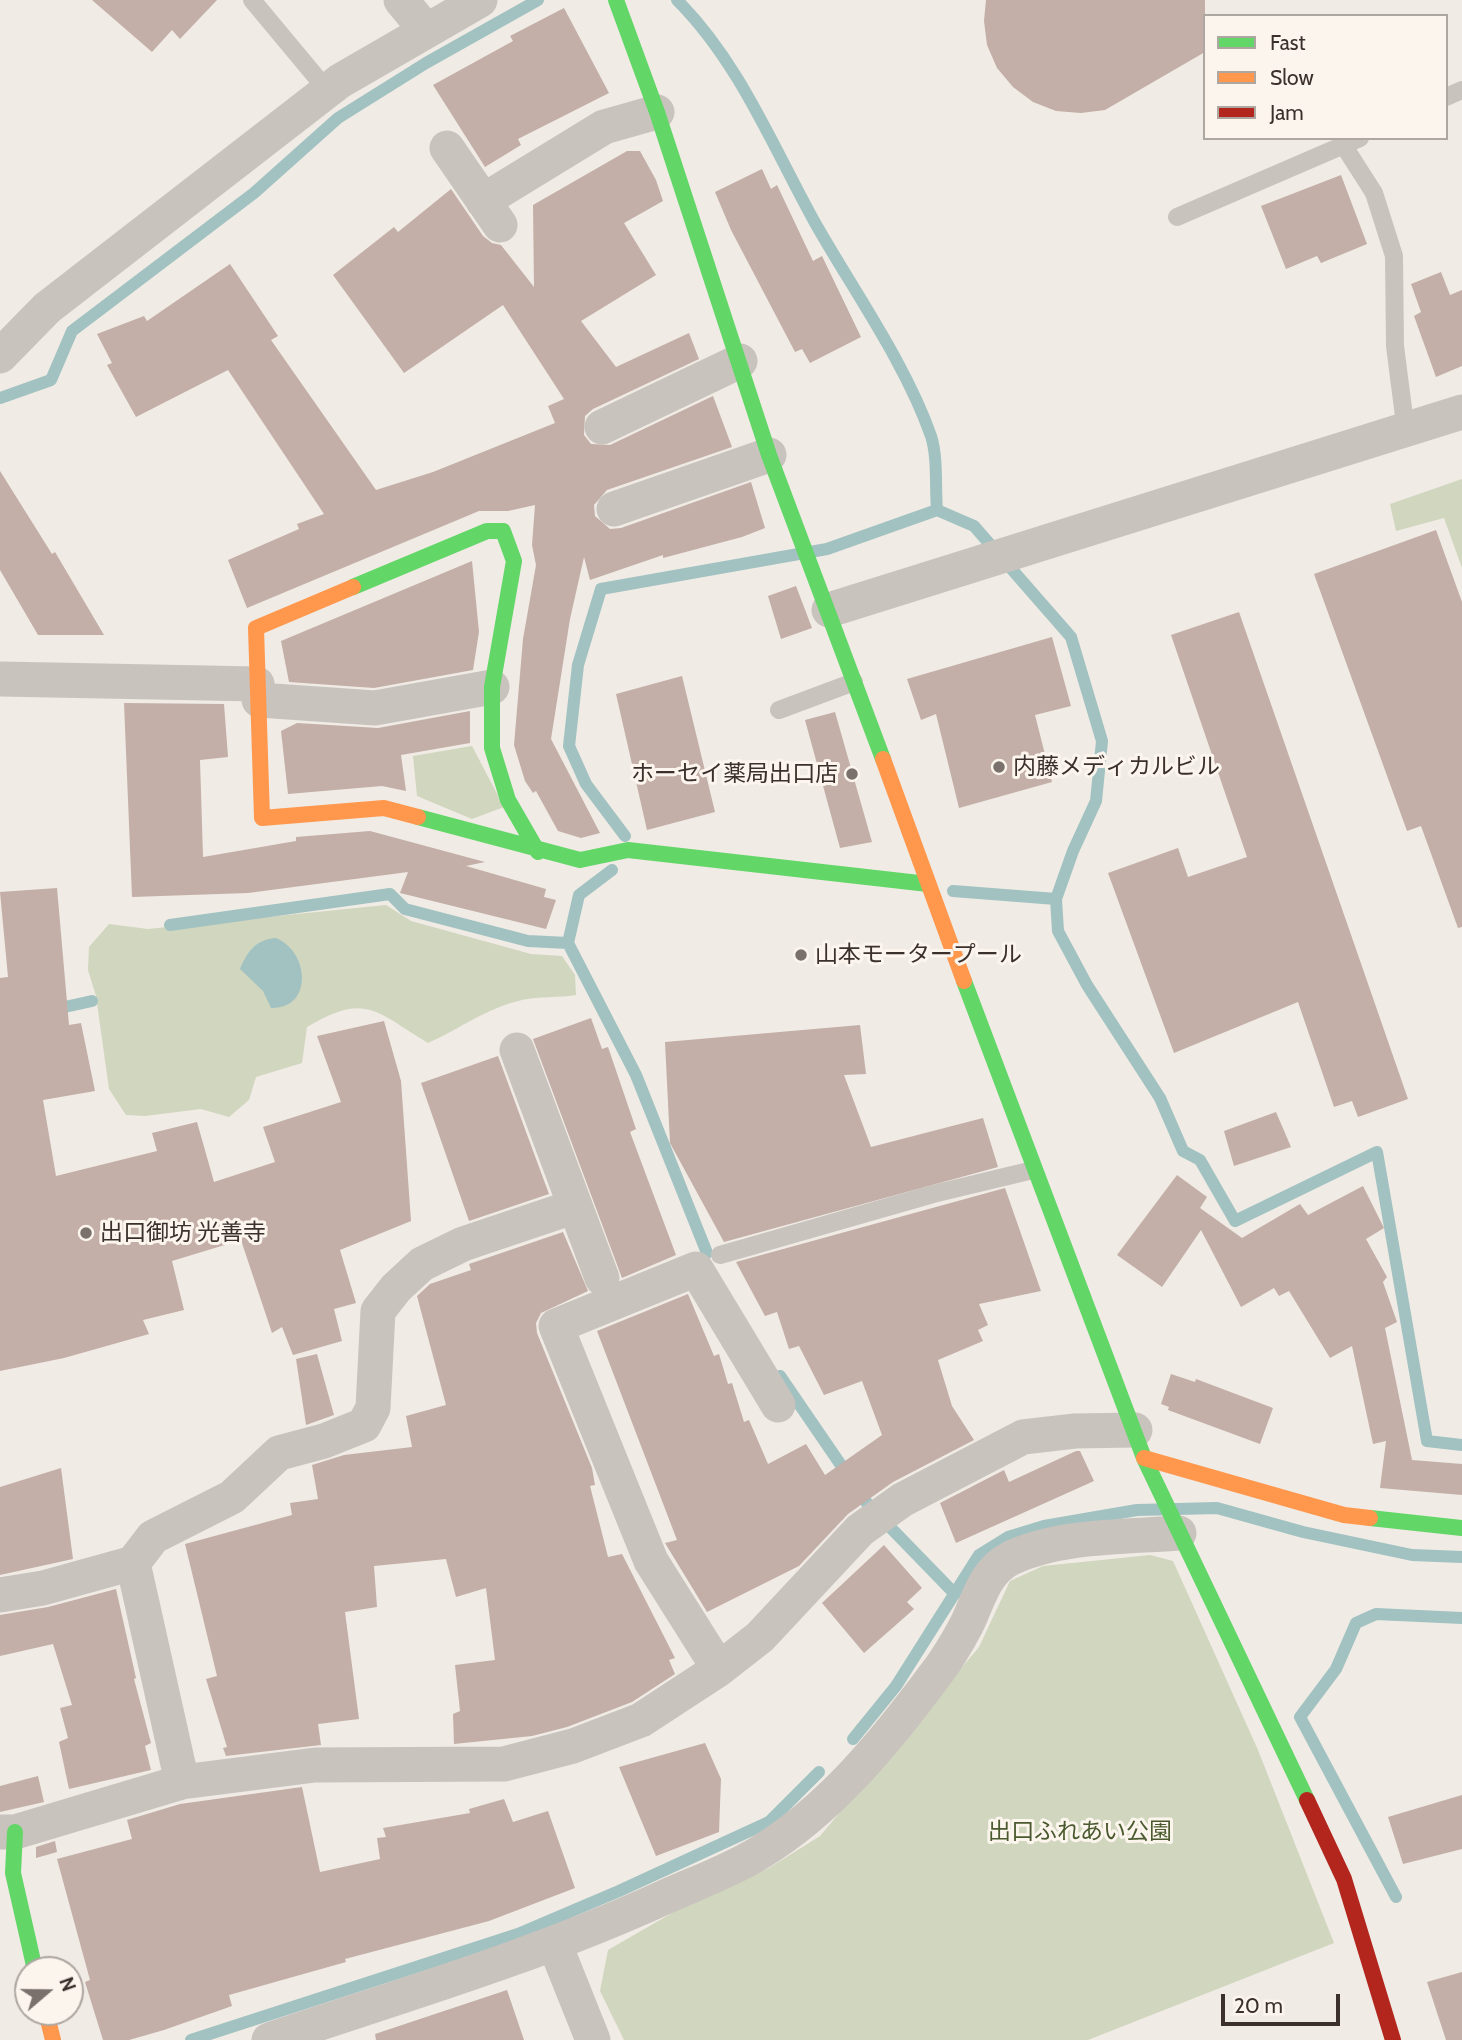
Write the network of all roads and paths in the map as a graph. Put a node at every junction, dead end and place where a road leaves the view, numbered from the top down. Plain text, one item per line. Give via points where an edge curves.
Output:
1 (252, 0) edge
2 (401, 0) edge
3 (480, 0) edge
4 (616, 0) edge
5 (425, 29) junction
6 (327, 90) junction
7 (657, 112) junction
8 (1352, 142) edge
9 (447, 148) dead end
10 (1177, 217) dead end
11 (0, 356) edge
12 (740, 361) junction
13 (1462, 412) edge
14 (602, 427) dead end
15 (1406, 432) junction
16 (769, 455) junction
17 (614, 509) dead end
18 (830, 610) junction
19 (0, 679) edge
20 (854, 682) junction
21 (492, 687) junction
22 (258, 692) junction
23 (779, 710) dead end
24 (538, 852) junction
25 (928, 884) junction
26 (517, 1050) dead end
27 (1032, 1170) junction
28 (573, 1207) junction
29 (720, 1255) dead end
30 (602, 1278) dead end
31 (778, 1405) dead end
32 (1140, 1444) junction
33 (1177, 1528) junction
34 (1462, 1528) edge
35 (133, 1563) junction
36 (0, 1595) edge
37 (719, 1669) junction
38 (182, 1782) junction
39 (8, 1832) edge
40 (555, 1945) junction
41 (32, 1956) edge
42 (269, 2040) edge
43 (593, 2040) edge
44 (1394, 2040) edge

1 - 6 lane
2 - 5 street
3 - 5 street
4 - 7 street
5 - 6 street
6 - 11 street via 47,308
7 - 9 street via 604,127 491,213
7 - 12 street
8 - 10 lane
8 - 15 lane via 1394,256 1395,346
12 - 14 street
12 - 16 street
13 - 15 street
15 - 18 street
16 - 17 street
16 - 18 street
18 - 20 street
19 - 22 street
20 - 23 lane
20 - 25 street
21 - 22 street via 375,708
21 - 22 street via 514,561 503,531 487,531 256,628
21 - 24 street via 492,748 508,800
22 - 24 street via 262,818 384,808
24 - 25 street via 580,860 628,850
25 - 27 street
26 - 28 street
27 - 29 lane
27 - 32 street
28 - 30 street
28 - 35 street via 463,1244 422,1264 378,1311 373,1408 364,1425 279,1453 232,1497 153,1537
31 - 37 street via 696,1269 556,1325 651,1561
32 - 33 street
32 - 34 street via 1344,1515
32 - 37 street via 1075,1431 1023,1437 902,1500 860,1530 760,1637
33 - 40 street via 1071,1542 1012,1558 995,1569 937,1674 810,1818 757,1854
33 - 44 street via 1344,1879
35 - 36 street
35 - 38 street
37 - 38 street via 641,1720 573,1746 504,1764 314,1765
38 - 39 street
39 - 41 street
40 - 42 street
40 - 43 street

